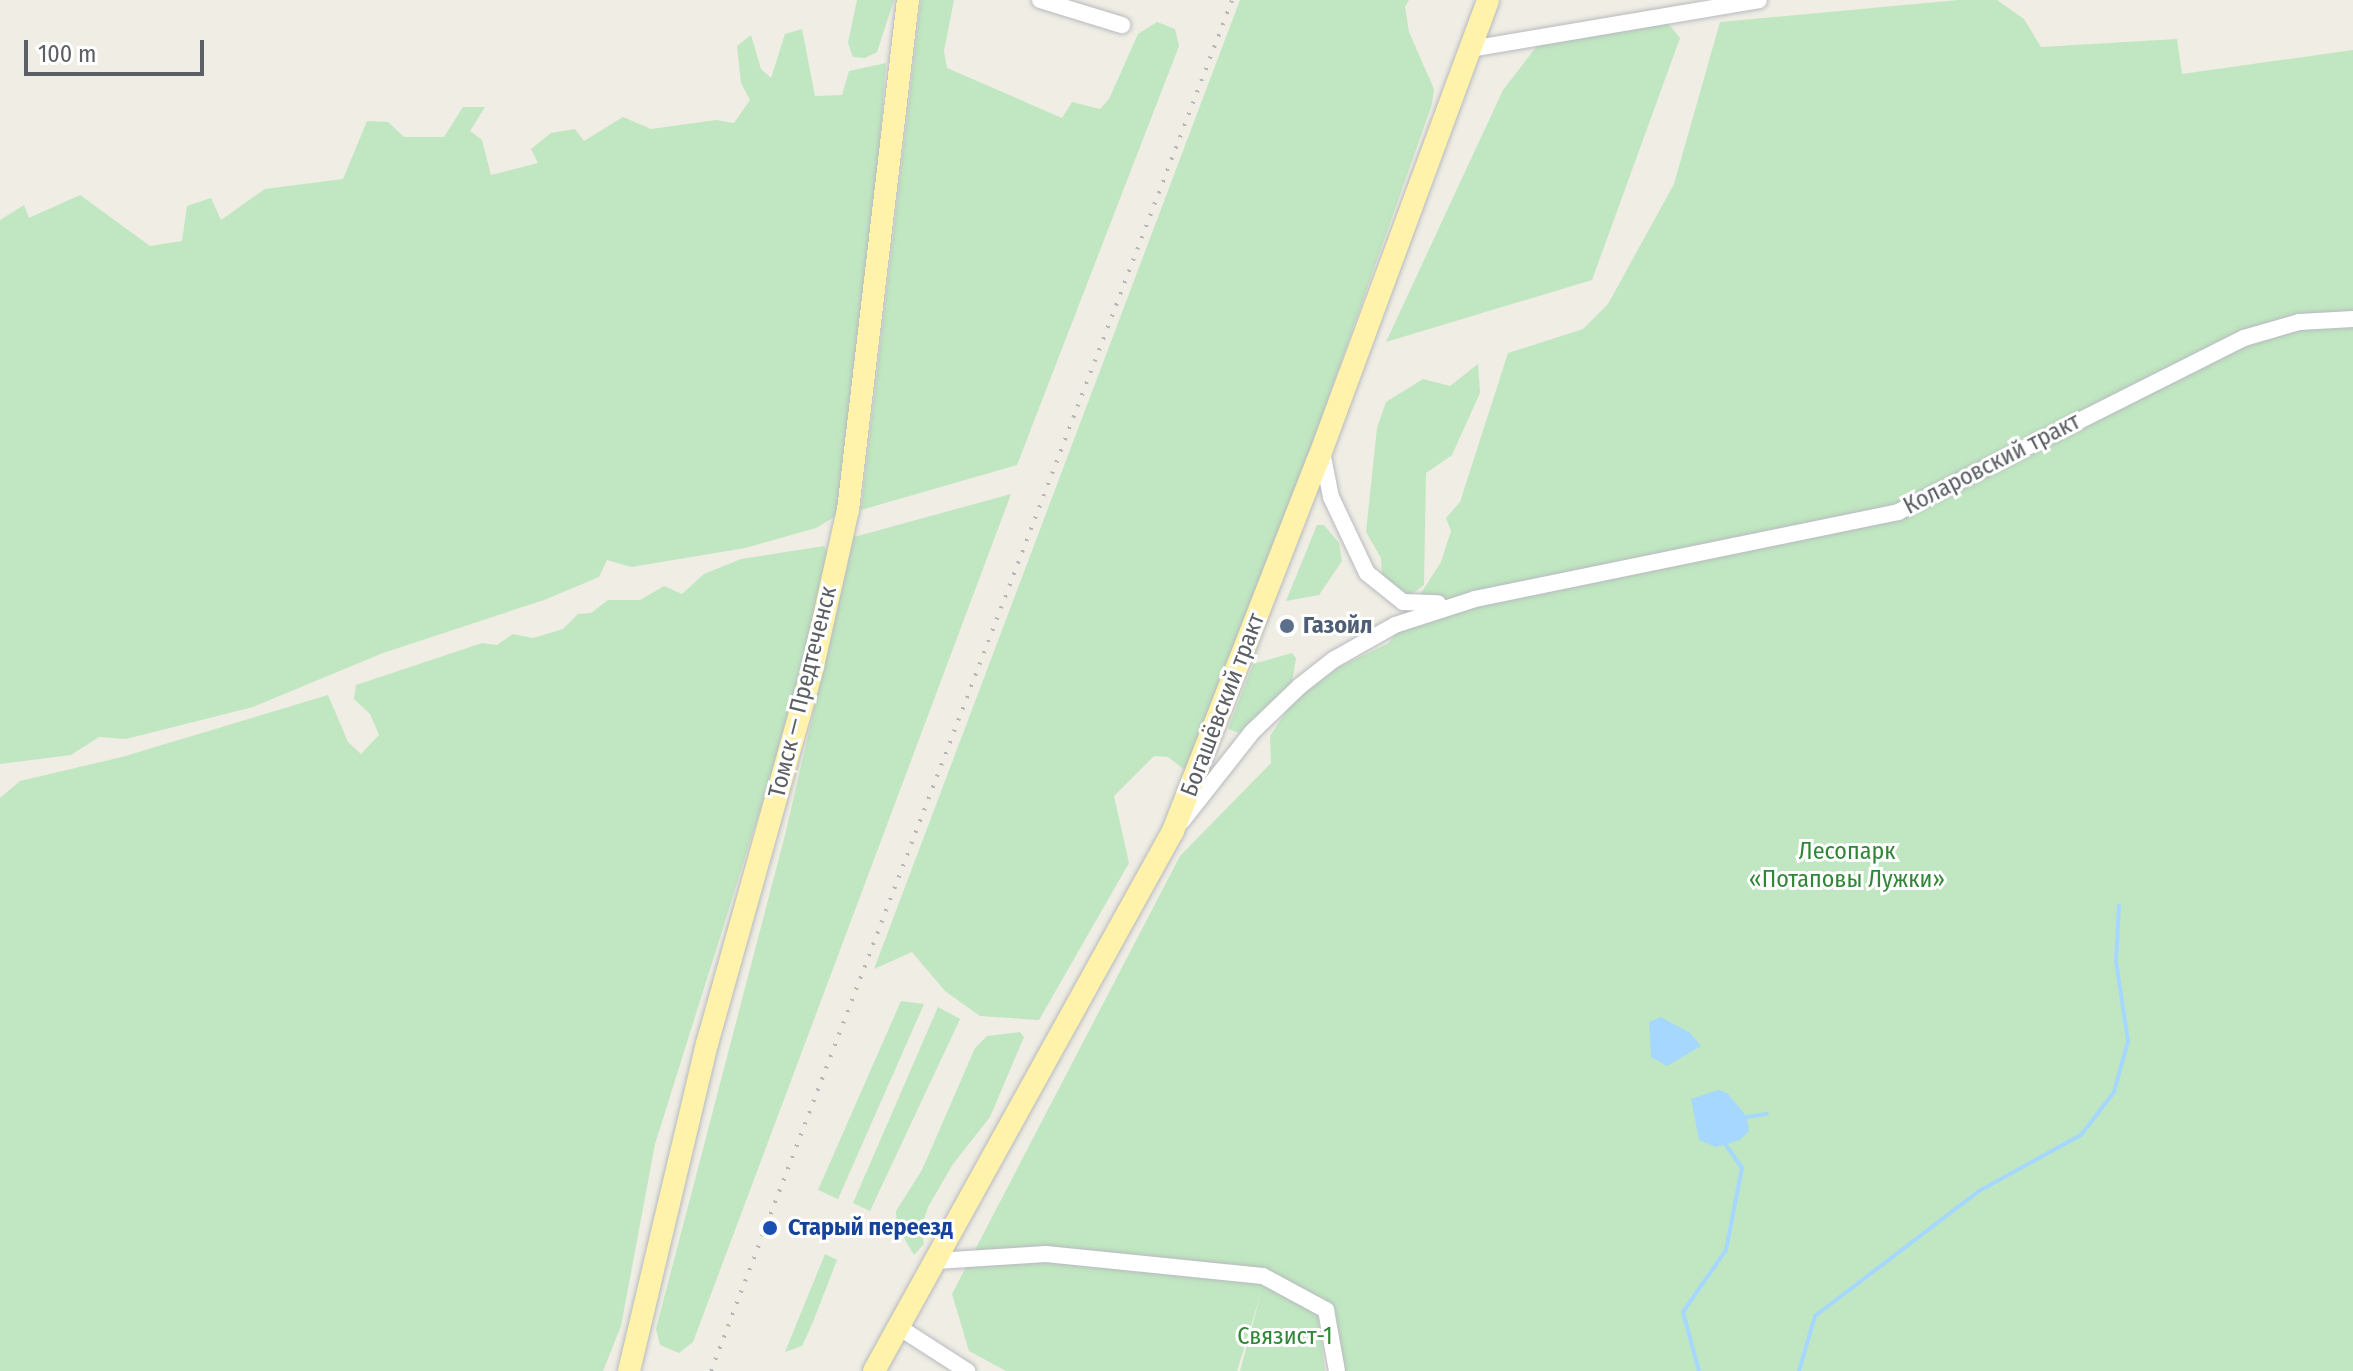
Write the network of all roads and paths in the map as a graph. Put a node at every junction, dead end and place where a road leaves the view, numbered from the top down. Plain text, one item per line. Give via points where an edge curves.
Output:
1 (908, 0) edge
2 (1040, 0) edge
3 (1488, 0) edge
4 (1759, 0) edge
5 (1687, 6) edge
6 (1122, 25) dead end
7 (1470, 49) junction
8 (2353, 319) edge
9 (1322, 450) junction
10 (1305, 494) junction
11 (1331, 497) junction
12 (1386, 593) junction
13 (1475, 599) junction
14 (1395, 625) junction
15 (1209, 746) junction
16 (1231, 759) junction
17 (1173, 831) junction
18 (936, 1261) junction
19 (900, 1328) junction
20 (629, 1371) edge
21 (874, 1371) edge
22 (967, 1371) edge
23 (1337, 1371) edge

1 - 20 main road, Томск — Предтеченск via 848,510 813,666 707,1044
2 - 6 street
3 - 7 main road, Богашёвский тракт
4 - 5 street
5 - 7 street
7 - 9 main road, Богашёвский тракт
8 - 13 street, Коларовский тракт via 2299,322 2244,338 1898,512
9 - 10 main road, Богашёвский тракт
9 - 11 street
10 - 11 street via 1322,491
10 - 15 main road, Богашёвский тракт
11 - 12 street via 1356,559
12 - 13 street via 1421,605
12 - 14 street via 1400,612
13 - 14 street
14 - 16 street via 1333,660 1300,686
15 - 16 street via 1215,760
15 - 17 main road, Богашёвский тракт
16 - 17 street
17 - 18 main road, Богашёвский тракт
18 - 19 main road, Богашёвский тракт
18 - 23 street via 1046,1254 1263,1276 1326,1310
19 - 21 main road, Богашёвский тракт
19 - 22 street

